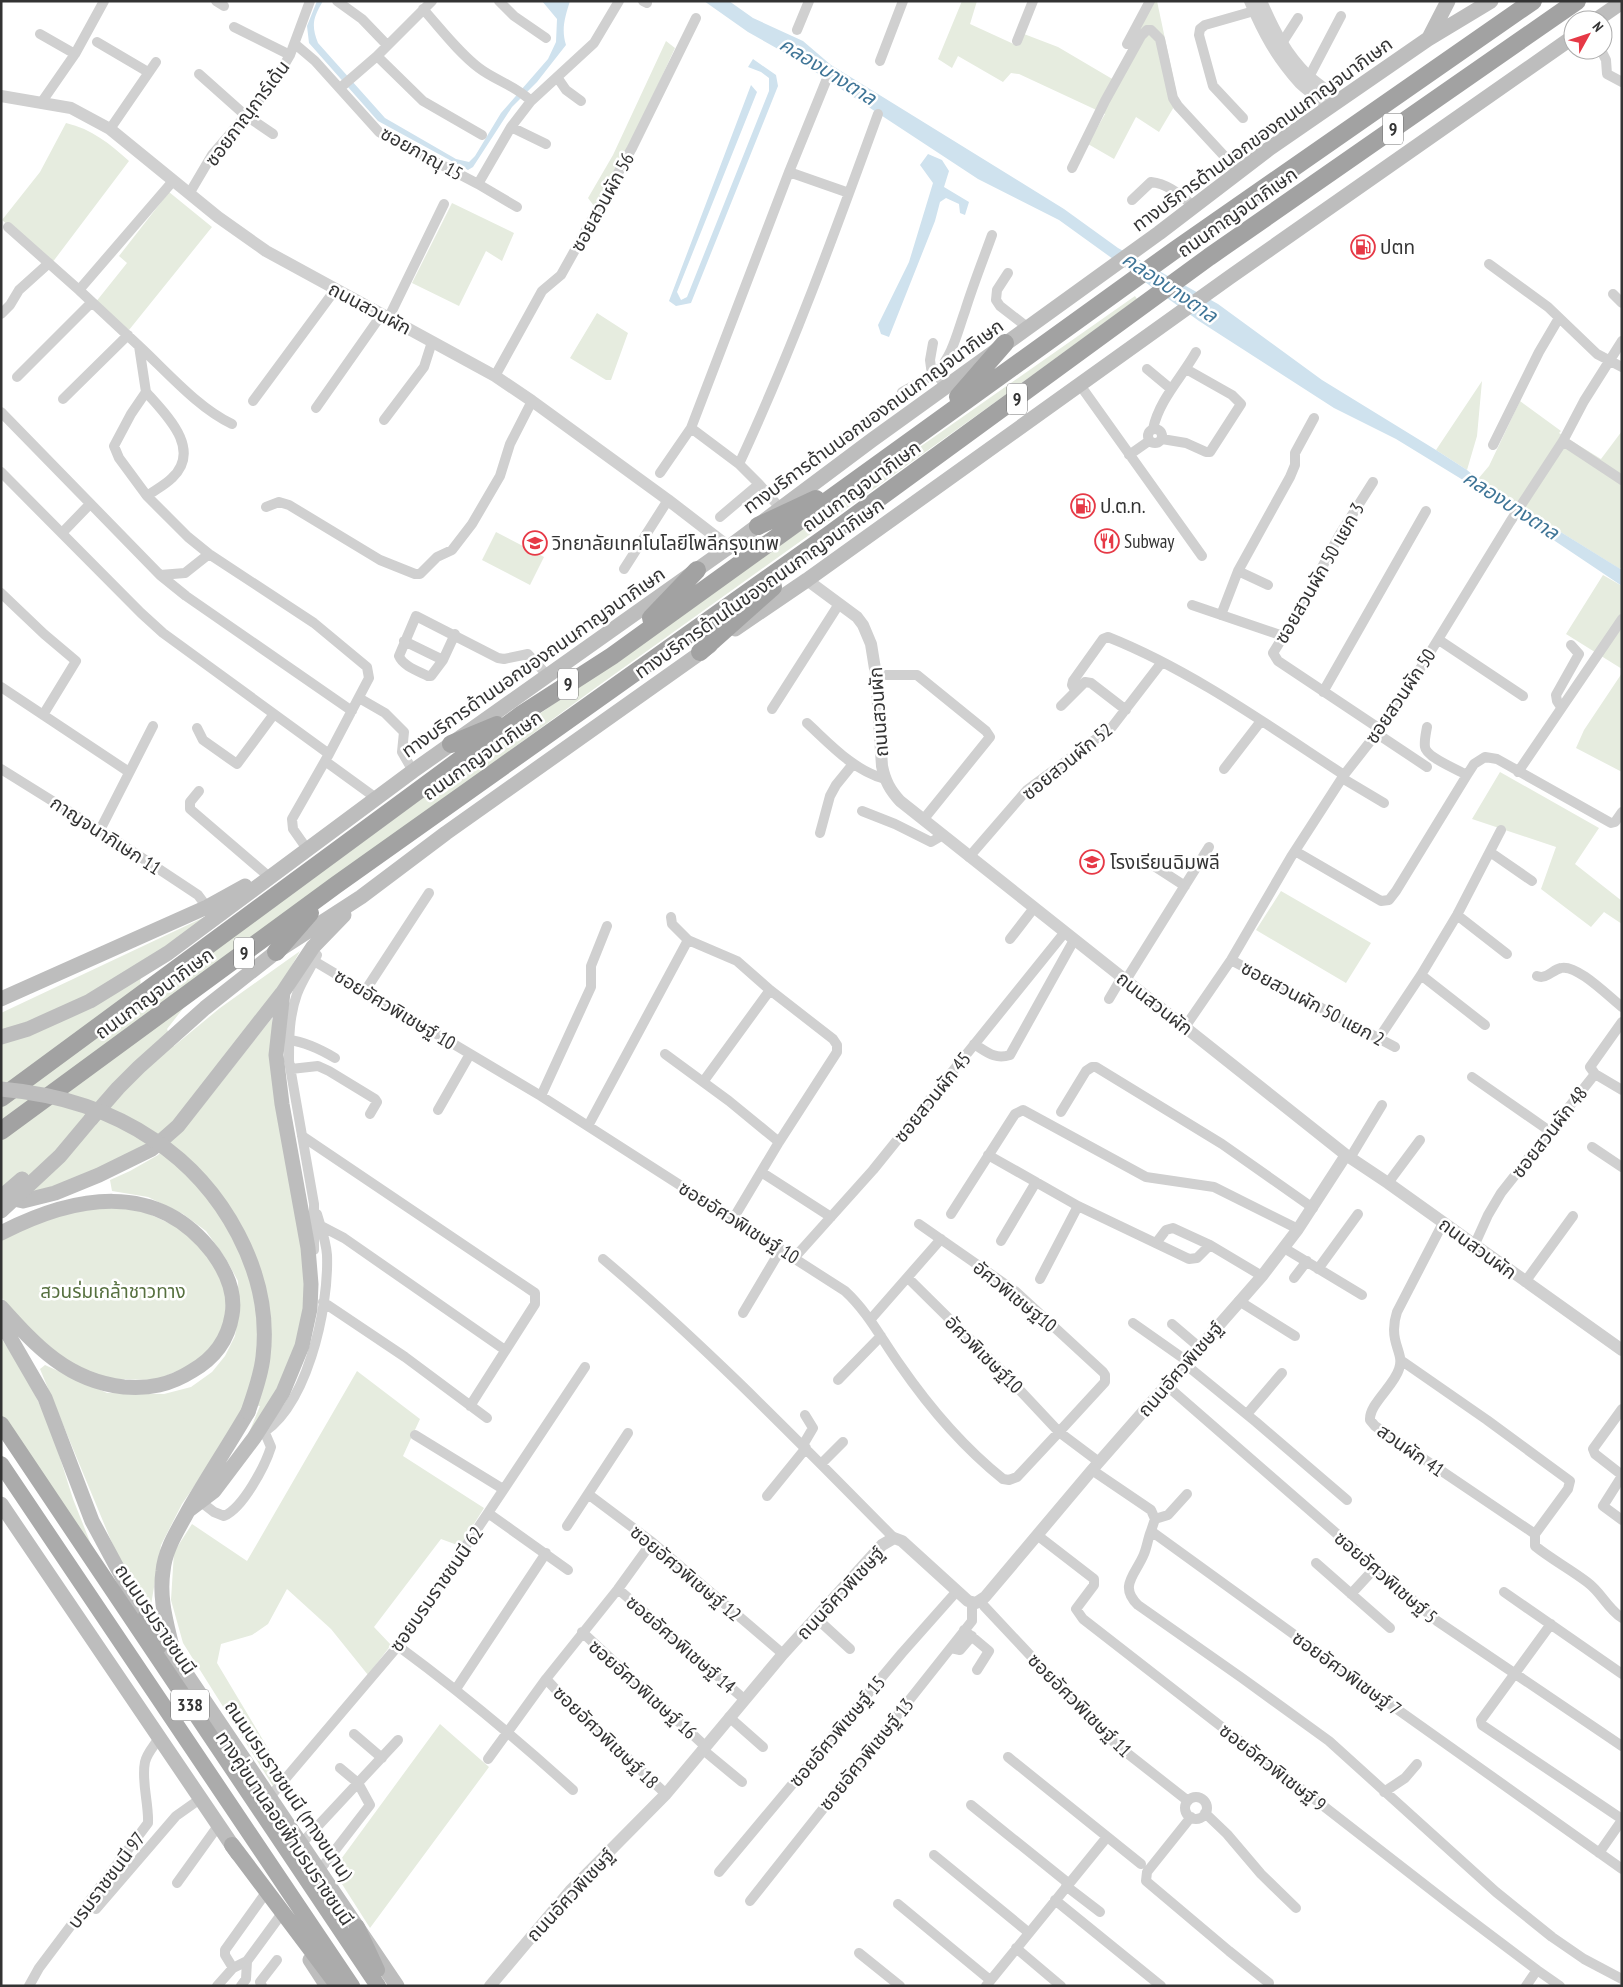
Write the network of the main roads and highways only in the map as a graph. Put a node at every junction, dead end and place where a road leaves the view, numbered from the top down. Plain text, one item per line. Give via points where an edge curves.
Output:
1 (1448, 1) edge
2 (1533, 1) edge
3 (1577, 1) edge
4 (1489, 2) edge
5 (1622, 2) edge
6 (1610, 10) edge
7 (1428, 39) junction
8 (1563, 44) edge
9 (1563, 50) edge
10 (1530, 68) junction
11 (1005, 343) junction
12 (936, 422) junction
13 (853, 482) junction
14 (758, 526) junction
15 (830, 534) junction
16 (697, 570) junction
17 (619, 651) junction
18 (700, 652) junction
19 (522, 714) junction
20 (452, 744) junction
21 (284, 866) junction
22 (336, 885) junction
23 (360, 897) junction
24 (276, 952) junction
25 (283, 992) junction
26 (1, 999) edge
27 (1, 1037) edge
28 (1, 1089) edge
29 (1, 1098) edge
30 (91, 1119) junction
31 (1, 1131) edge
32 (1, 1196) edge
33 (1, 1211) edge
34 (1, 1233) edge
35 (1, 1306) edge
36 (1, 1322) edge
37 (1, 1424) edge
38 (1, 1445) edge
39 (1, 1464) edge
40 (1, 1474) edge
41 (195, 1506) junction
42 (3, 1510) edge
43 (146, 1616) junction
44 (174, 1656) junction
45 (187, 1700) junction
46 (232, 1845) junction
47 (357, 1927) junction
48 (327, 1986) edge
49 (338, 1986) edge
50 (347, 1986) edge
51 (352, 1986) edge
52 (368, 1986) edge
53 (378, 1986) edge
54 (385, 1986) edge
55 (397, 1986) edge

1 - 7 main road
2 - 12 highway, ถนนกาญจนาภิเษก / 9 via 1175,250
3 - 15 highway, ถนนกาญจนาภิเษก / 9 via 1209,257
4 - 7 main road, ทางบริการด้านนอกของถนนกาญจนาภิเษก
5 - 6 main road
7 - 11 main road, ทางบริการด้านนอกของถนนกาญจนาภิเษก via 1270,148 1195,207
8 - 10 main road, ทางบริการด้านในของถนนกาญจนาภิเษก
9 - 10 main road
10 - 18 main road, ทางบริการด้านในของถนนกาญจนาภิเษก via 1230,277 807,580
11 - 12 highway
11 - 14 main road, ทางบริการด้านนอกของถนนกาญจนาภิเษก
12 - 13 highway, ถนนกาญจนาภิเษก / 9
13 - 14 highway
13 - 17 highway, ถนนกาญจนาภิเษก / 9
14 - 16 main road, ทางบริการด้านนอกของถนนกาญจนาภิเษก
15 - 18 highway
15 - 22 highway, ถนนกาญจนาภิเษก / 9
16 - 17 highway
16 - 20 main road, ทางบริการด้านนอกของถนนกาญจนาภิเษก
17 - 19 highway, ถนนกาญจนาภิเษก / 9
18 - 23 main road, ทางบริการด้านในของถนนกาญจนาภิเษก
19 - 20 highway
19 - 29 highway, ถนนกาญจนาภิเษก / 9
20 - 21 main road, ทางบริการด้านนอกของถนนกาญจนาภิเษก
21 - 26 main road via 208,906
21 - 27 main road, ทางบริการด้านนอกของถนนกาญจนาภิเษก via 168,953 90,1001 28,1029
22 - 24 highway
22 - 31 highway, ถนนกาญจนาภิเษก / 9
23 - 24 main road, ทางบริการด้านในของถนนกาญจนาภิเษก
23 - 25 main road via 303,960
24 - 30 main road, ทางบริการด้านในของถนนกาญจนาภิเษก via 205,1008 139,1067
25 - 32 main road via 178,1126 152,1149 55,1193 24,1201
25 - 41 main road via 276,1055 308,1248 311,1284 306,1328 294,1370 259,1435 219,1484
28 - 41 main road, bridge via 63,1099 113,1117 155,1140 196,1176 217,1201 244,1245 263,1316 263,1358 248,1412
30 - 32 main road, bridge via 68,1135
30 - 33 main road, ทางบริการด้านในของถนนกาญจนาภิเษก, bridge via 55,1162
34 - 35 main road via 30,1218 69,1205 105,1200 146,1206 174,1218 205,1243 227,1276 233,1314 230,1328 218,1350 200,1367 170,1383 137,1388 88,1380 60,1364 41,1349
36 - 43 main road, ถนนบรมราชชนนี (ทางขนาน) / 338 via 45,1398 92,1520
37 - 45 main road, ถนนบรมราชชนนี / 338
38 - 52 main road, ทางคู่ขนานลอยฟ้าบรมราชชนนี / 338
39 - 51 main road, ทางคู่ขนานลอยฟ้าบรมราชชนนี / 338
40 - 50 main road, 338
41 - 44 main road via 173,1538 163,1570 162,1604
42 - 46 main road, 338
43 - 44 main road, ถนนบรมราชชนนี (ทางขนาน) / 338
43 - 45 main road
44 - 47 main road, ถนนบรมราชชนนี (ทางขนาน) / 338
45 - 53 main road, ถนนบรมราชชนนี / 338
46 - 48 main road, 338
46 - 49 main road
47 - 54 main road
47 - 55 main road, ถนนบรมราชชนนี (ทางขนาน) / 338

